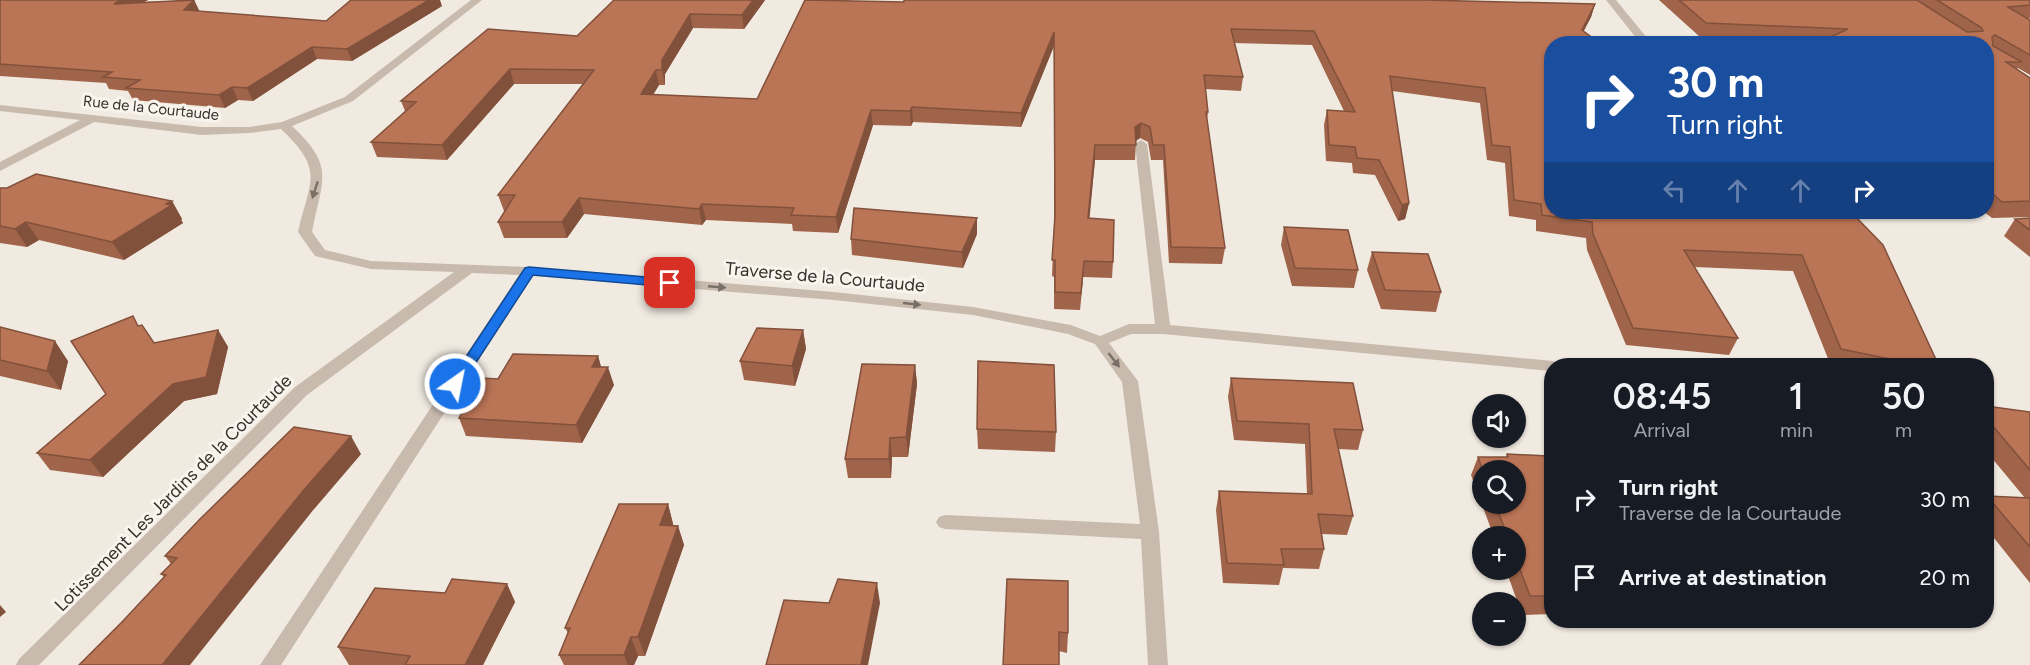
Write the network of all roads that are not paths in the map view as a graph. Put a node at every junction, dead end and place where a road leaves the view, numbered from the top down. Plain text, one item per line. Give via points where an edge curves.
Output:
1 (477, 0) edge
2 (1611, 0) edge
3 (1640, 36) edge
4 (0, 108) edge
5 (93, 118) junction
6 (284, 125) junction
7 (1141, 144) dead end
8 (0, 167) edge
9 (468, 269) junction
10 (529, 271) junction
11 (1163, 329) junction
12 (1100, 341) junction
13 (1544, 365) edge
14 (945, 522) dead end
15 (1150, 532) junction
16 (26, 665) edge
17 (270, 665) edge
18 (1158, 665) edge

1 - 6 street, Rue de la Courtaude via 349,99
2 - 3 street
4 - 5 street, Rue de la Courtaude
5 - 6 street, Rue de la Courtaude via 202,131
5 - 8 street
6 -> 9 street, Traverse de la Courtaude via 319,166 305,232 320,253 371,265
7 - 11 street
9 - 10 street, Traverse de la Courtaude
9 - 16 street, Lotissement Les Jardins de la Courtaude via 301,391
10 -> 12 street, Traverse de la Courtaude via 973,311 1071,330
10 - 17 street
11 - 12 street via 1129,329
11 - 13 street
12 -> 15 street via 1130,381
14 - 15 street
15 - 18 street

